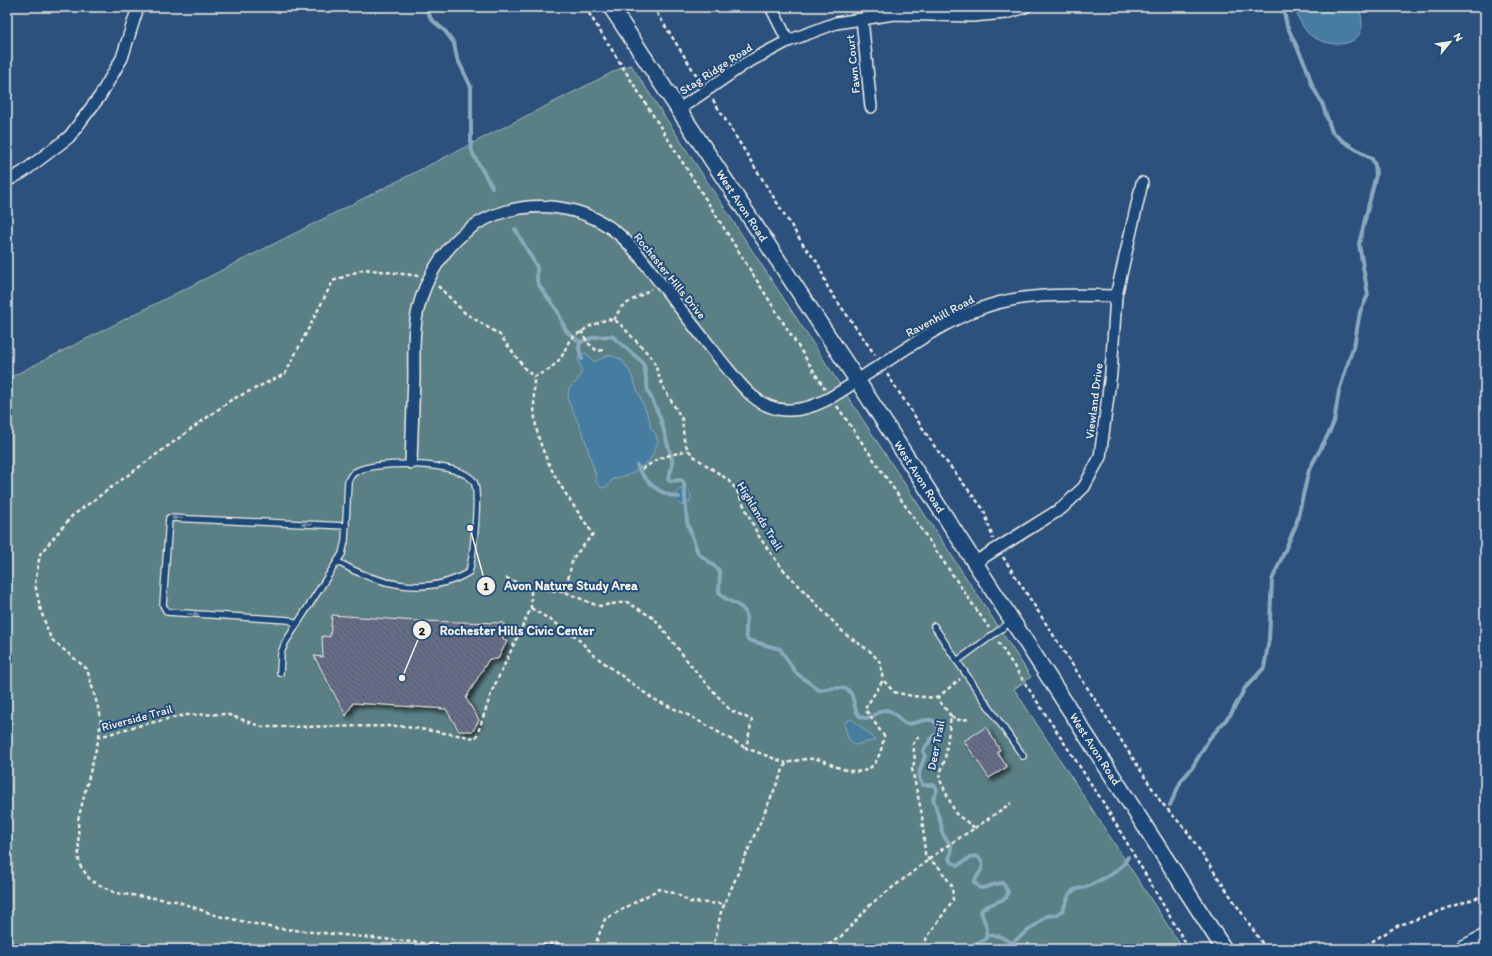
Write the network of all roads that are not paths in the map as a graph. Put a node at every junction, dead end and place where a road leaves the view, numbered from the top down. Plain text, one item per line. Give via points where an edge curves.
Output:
1 (138, 7) edge
2 (611, 7) edge
3 (771, 7) edge
4 (1025, 7) edge
5 (949, 11) edge
6 (862, 19) junction
7 (788, 41) junction
8 (871, 107) dead end
9 (678, 110) junction
10 (7, 181) edge
11 (1142, 183) dead end
12 (1116, 296) junction
13 (857, 380) junction
14 (411, 463) junction
15 (346, 526) junction
16 (338, 562) junction
17 (974, 564) junction
18 (1012, 621) junction
19 (297, 624) junction
20 (934, 626) dead end
21 (957, 661) junction
22 (280, 673) dead end
23 (1023, 756) dead end
24 (1485, 937) edge
25 (1224, 949) edge
26 (1462, 949) edge

1 - 10 street via 122,58 100,96 69,137
2 - 9 street, West Avon Road
3 - 7 street
4 - 5 street, Stag Ridge Road via 1006,13 972,16
5 - 6 street, Stag Ridge Road via 894,14
6 - 7 street, Stag Ridge Road via 836,23
6 - 8 street, Fawn Court
7 - 9 street, Stag Ridge Road via 746,63
9 - 13 street, West Avon Road
11 - 12 street, Viewland Drive
12 - 13 street, Ravenhill Road via 1010,300 979,309 936,331
12 - 17 street, Viewland Drive via 1100,457 1084,487 1062,508
13 - 14 street, Rochester Hills Drive via 825,400 803,408 786,410 765,404 742,387 632,247 606,225 575,211 540,206 515,209 491,216 479,223 451,246 429,277 419,303 414,334
13 - 17 street, West Avon Road
14 - 15 lane via 373,466 352,474 347,488
14 - 16 lane via 458,471 470,477 475,484 473,559 469,572 444,583 400,585 368,578
15 - 16 lane via 344,548
15 -> 19 lane via 169,518 163,605 167,612 289,620
16 - 19 lane
17 - 18 street, West Avon Road
18 - 21 lane
18 - 25 street, West Avon Road
19 - 22 lane via 283,648
20 - 21 lane
21 - 23 lane
24 - 26 street

